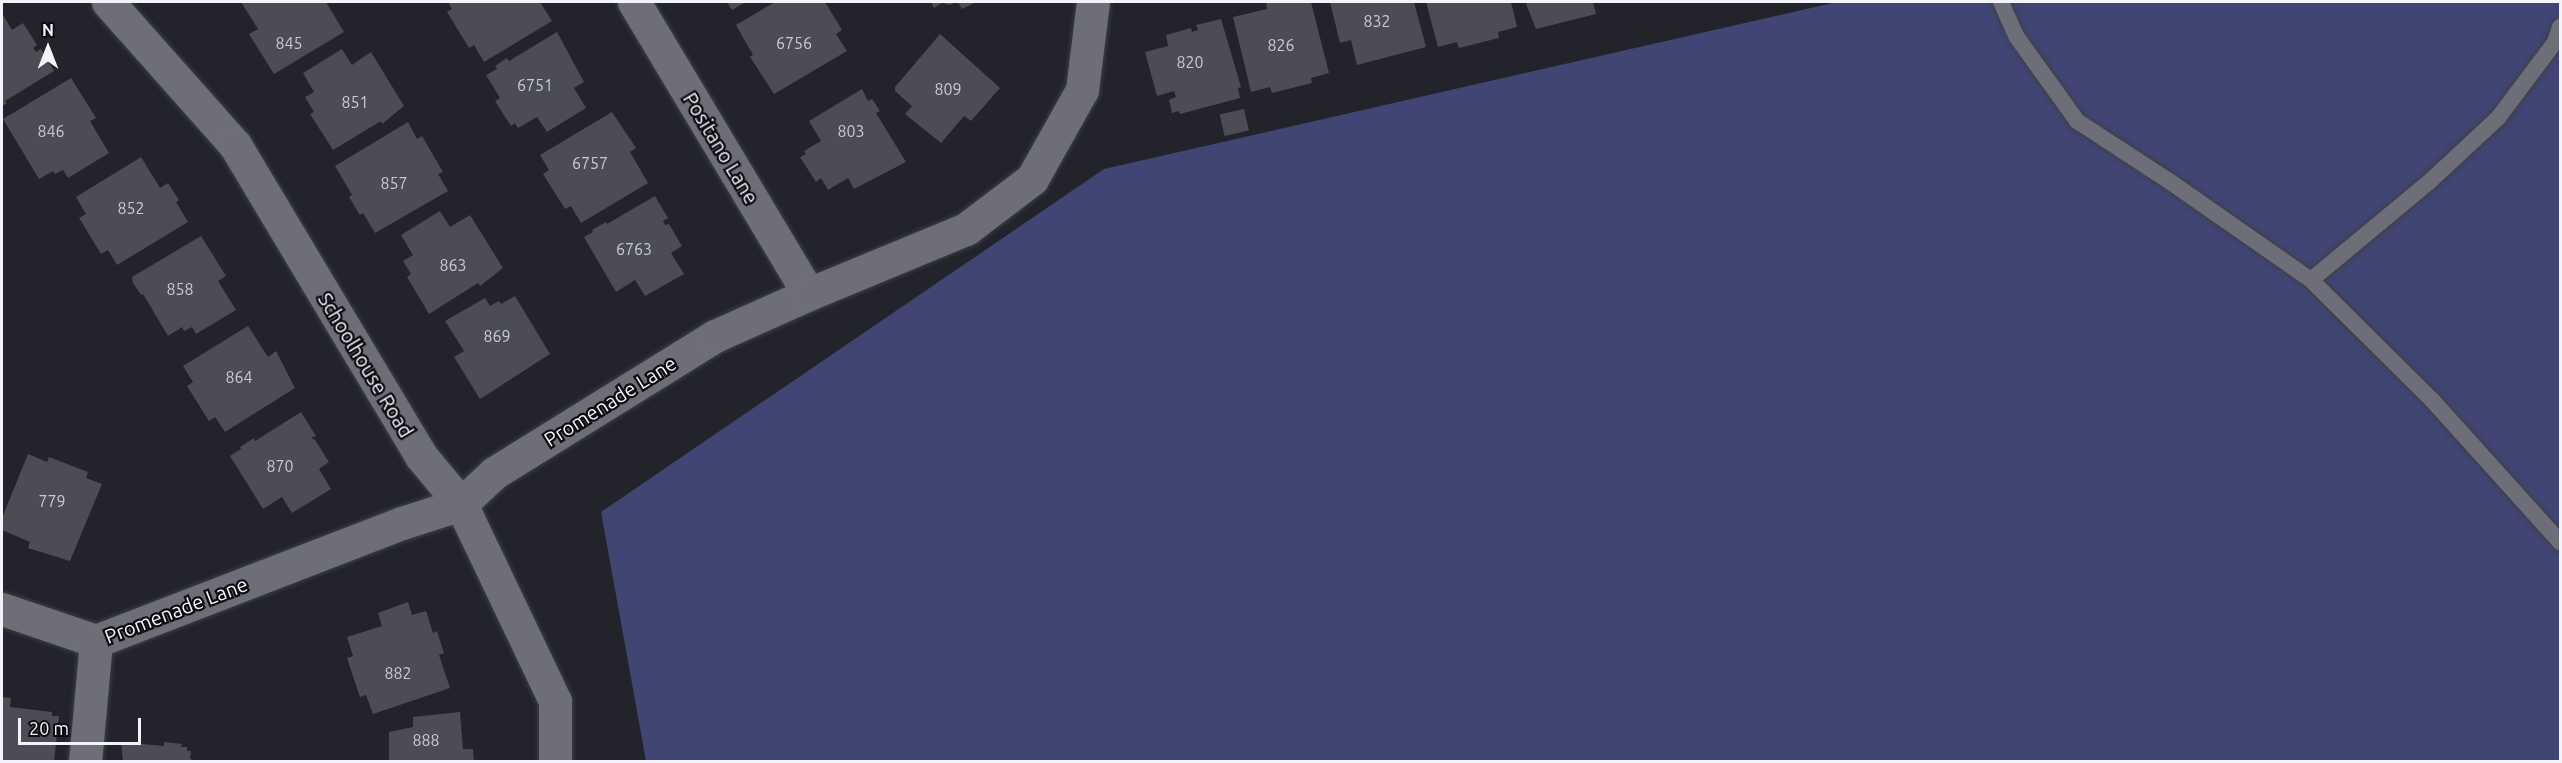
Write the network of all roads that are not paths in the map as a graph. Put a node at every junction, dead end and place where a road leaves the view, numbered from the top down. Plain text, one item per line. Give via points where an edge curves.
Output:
1 (108, 2) edge
2 (634, 2) edge
3 (1093, 2) edge
4 (2001, 2) edge
5 (2560, 27) edge
6 (2311, 280) junction
7 (809, 294) junction
8 (461, 504) junction
9 (2560, 542) edge
10 (2, 609) edge
11 (96, 641) junction
12 (85, 762) edge
13 (555, 762) edge

1 - 8 street, Schoolhouse Road via 235,146 421,456
2 - 7 street, Positano Lane
3 - 7 street, Promenade Lane via 1082,90 1032,179 966,229
4 - 6 lane via 2016,36 2077,121
5 - 6 lane via 2554,42 2498,118 2428,183
6 - 9 lane via 2433,401
7 - 8 street, Promenade Lane via 715,336 494,473
8 - 11 street, Promenade Lane
8 - 13 street, Schoolhouse Road via 555,700
10 - 11 street, Promenade Lane
11 - 12 street

